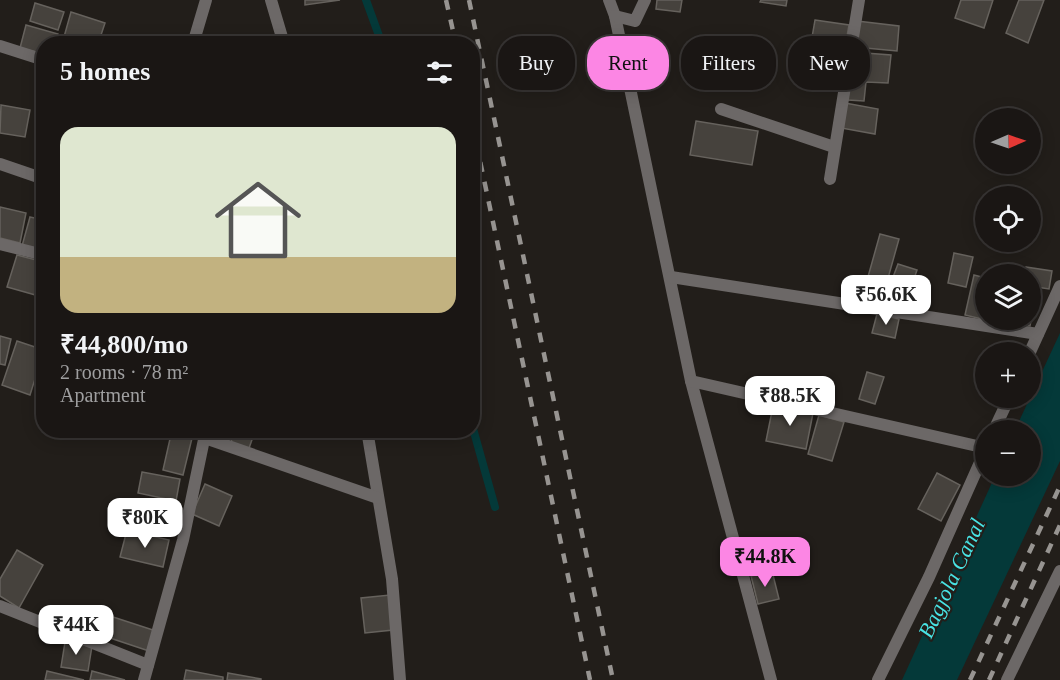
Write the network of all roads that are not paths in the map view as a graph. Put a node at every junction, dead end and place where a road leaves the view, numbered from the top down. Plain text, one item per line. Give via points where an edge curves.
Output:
1 (206, 0) edge
2 (271, 0) edge
3 (609, 0) edge
4 (645, 0) edge
5 (859, 0) edge
6 (615, 16) junction
7 (195, 36) edge
8 (282, 36) edge
9 (0, 46) edge
10 (36, 57) edge
11 (721, 109) dead end
12 (834, 147) junction
13 (0, 164) edge
14 (36, 176) edge
15 (830, 179) dead end
16 (0, 244) edge
17 (36, 253) edge
18 (670, 277) junction
19 (1060, 286) edge
20 (1038, 334) junction
21 (1034, 342) edge
22 (691, 381) junction
23 (204, 438) edge
24 (216, 438) edge
25 (368, 438) edge
26 (975, 446) edge
27 (975, 473) edge
28 (378, 498) junction
29 (1060, 571) edge
30 (0, 606) edge
31 (148, 665) junction
32 (144, 680) edge
33 (400, 680) edge
34 (771, 680) edge
35 (878, 680) edge
36 (1007, 680) edge

1 - 7 street
2 - 8 street
3 - 6 street
4 - 6 street via 635,21
5 - 12 street
6 - 18 street
9 - 10 street
11 - 12 street
12 - 15 street
13 - 14 street
16 - 17 street
18 - 20 street
18 - 22 street
19 - 20 street
20 - 21 street
22 - 26 street
22 - 34 street
23 - 31 street via 183,540
24 - 28 street
25 - 28 street
27 - 35 street
28 - 33 street via 392,579
29 - 36 street
30 - 31 street
31 - 32 street

